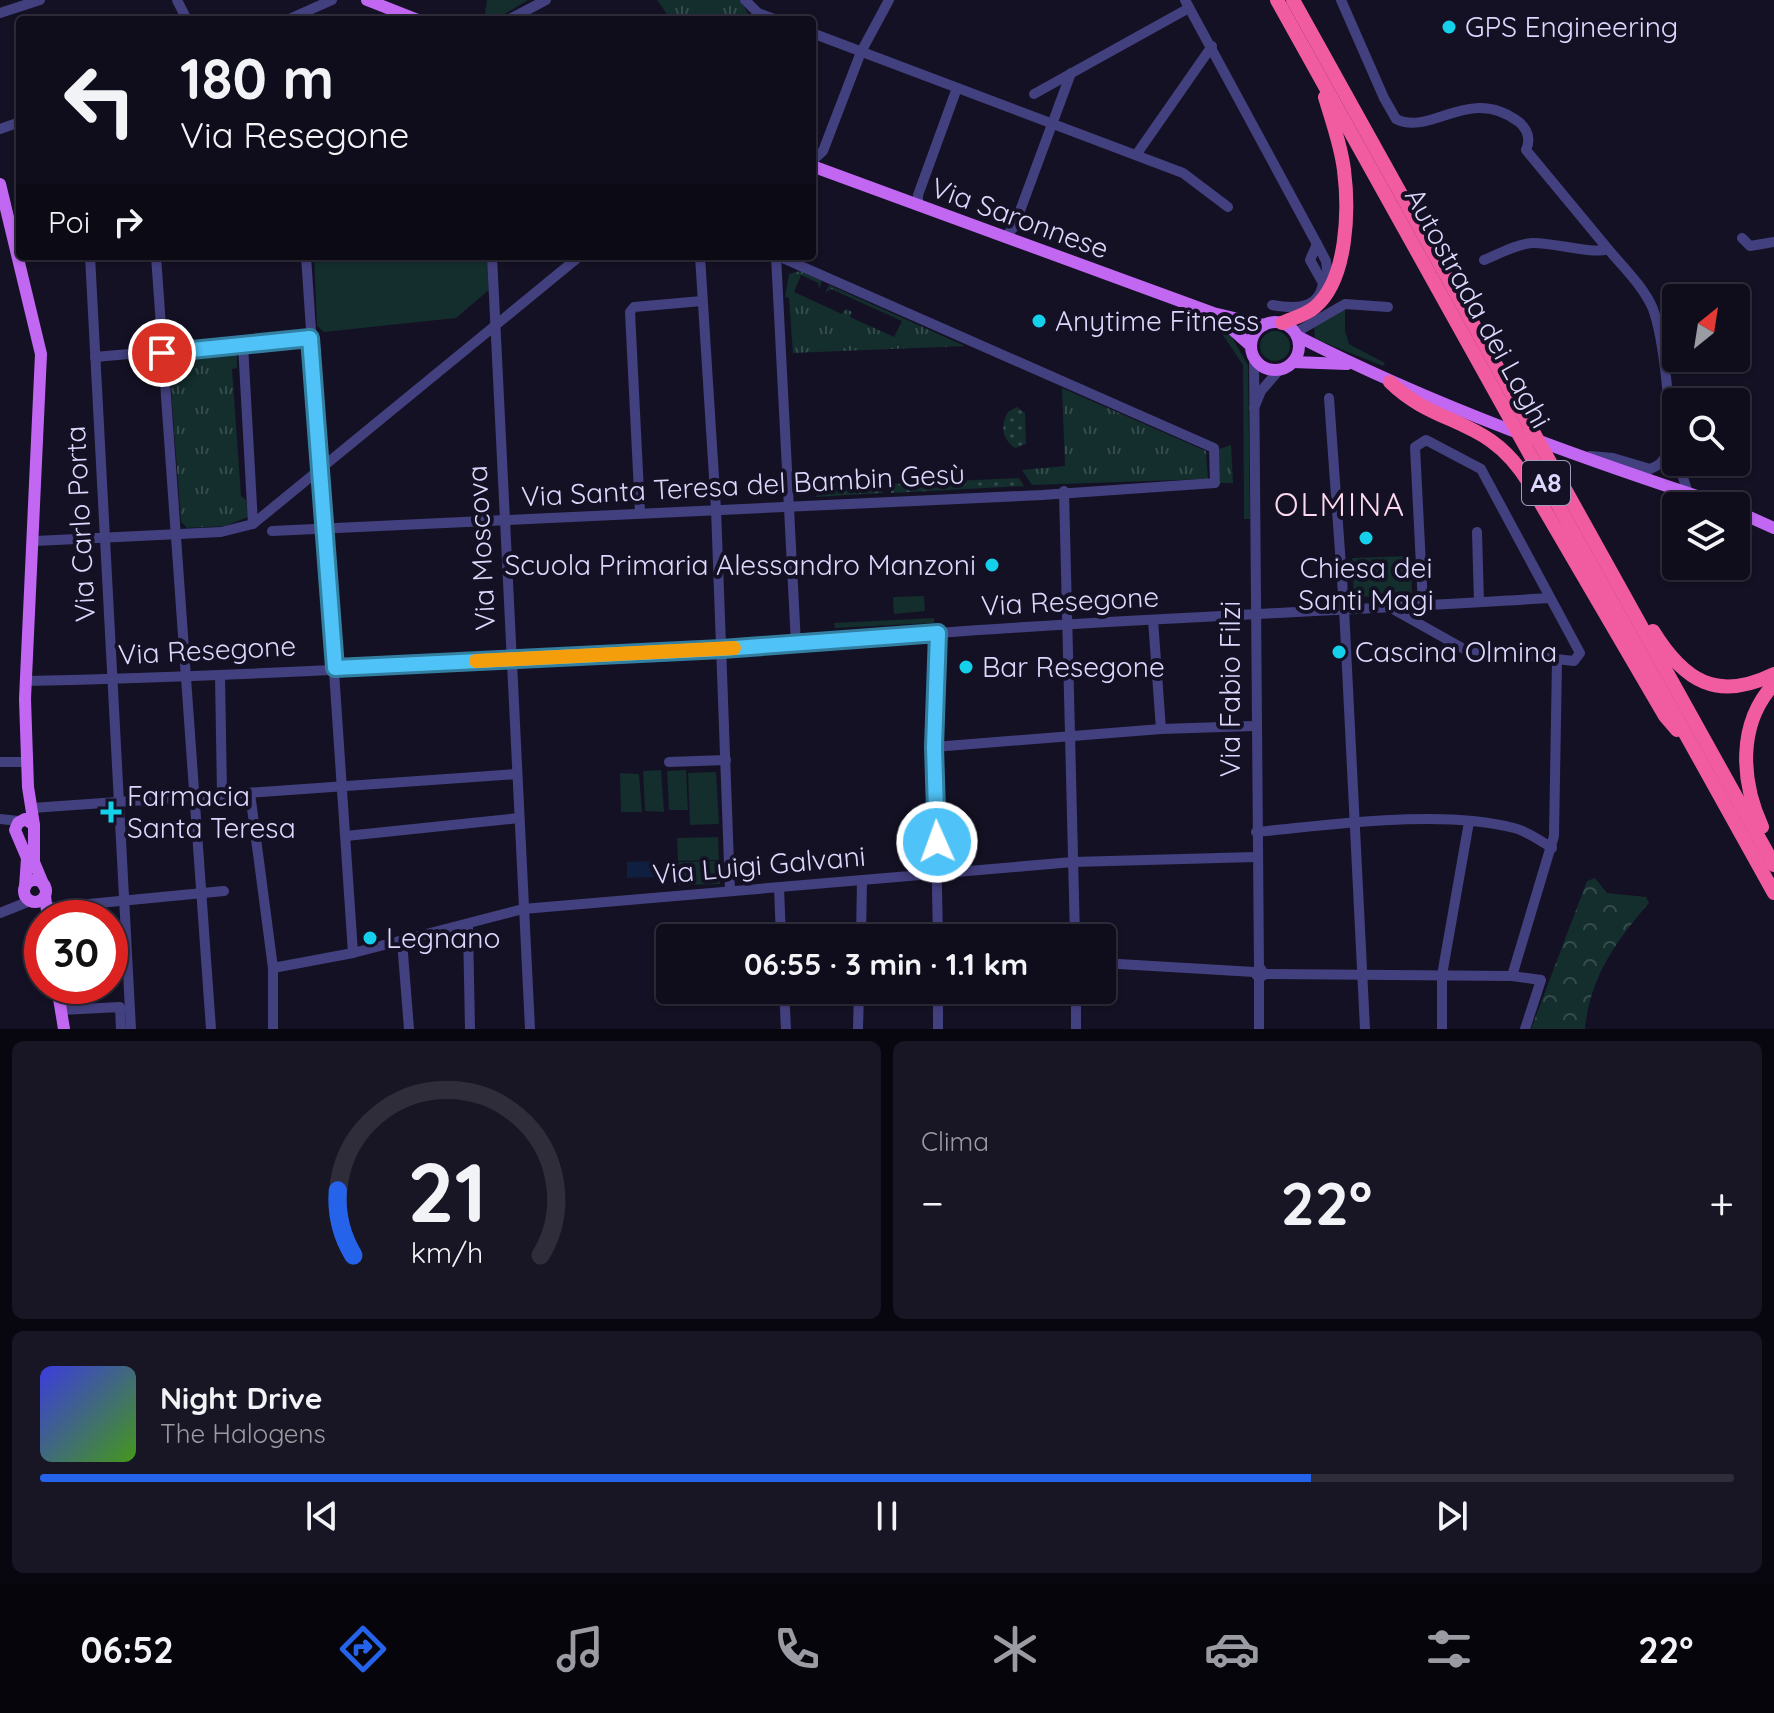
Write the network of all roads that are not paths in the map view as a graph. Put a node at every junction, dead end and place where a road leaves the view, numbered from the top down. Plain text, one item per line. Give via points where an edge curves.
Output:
1 (40, 0) edge
2 (332, 0) edge
3 (367, 0) edge
4 (546, 0) edge
5 (745, 0) edge
6 (889, 0) edge
7 (1277, 0) edge
8 (1293, 0) edge
9 (1341, 0) edge
10 (1187, 4) edge
11 (0, 13) edge
12 (296, 16) edge
13 (408, 16) edge
14 (516, 16) edge
15 (757, 16) edge
16 (816, 35) edge
17 (1212, 46) junction
18 (861, 52) junction
19 (1071, 73) junction
20 (1318, 74) junction
21 (957, 88) junction
22 (1034, 94) dead end
23 (1054, 124) junction
24 (1136, 155) junction
25 (816, 159) edge
26 (816, 165) edge
27 (0, 184) edge
28 (918, 206) junction
29 (1228, 207) dead end
30 (16, 233) edge
31 (1005, 237) junction
32 (1742, 238) dead end
33 (1774, 242) edge
34 (1317, 244) junction
35 (1608, 249) junction
36 (22, 260) edge
37 (90, 260) edge
38 (156, 260) edge
39 (306, 260) edge
40 (492, 260) edge
41 (575, 260) edge
42 (700, 260) edge
43 (777, 260) edge
44 (786, 260) edge
45 (1484, 260) dead end
46 (1329, 291) junction
47 (702, 301) junction
48 (1272, 305) dead end
49 (1388, 307) dead end
50 (1213, 313) junction
51 (1282, 323) junction
52 (497, 324) junction
53 (1264, 325) junction
54 (1296, 335) junction
55 (310, 338) junction
56 (243, 345) junction
57 (1252, 351) junction
58 (162, 353) junction
59 (95, 357) junction
60 (1293, 362) junction
61 (1350, 364) junction
62 (1280, 369) junction
63 (1390, 382) junction
64 (1665, 388) edge
65 (1329, 398) dead end
66 (1253, 410) junction
67 (1580, 455) junction
68 (1662, 460) edge
69 (320, 468) junction
70 (1064, 491) junction
71 (1685, 492) edge
72 (789, 506) junction
73 (716, 509) junction
74 (1577, 511) junction
75 (640, 512) junction
76 (1750, 513) edge
77 (1750, 517) edge
78 (1774, 519) edge
79 (503, 520) junction
80 (253, 524) junction
81 (1774, 528) edge
82 (325, 530) junction
83 (272, 531) dead end
84 (1477, 532) dead end
85 (177, 535) junction
86 (105, 540) junction
87 (35, 541) junction
88 (1549, 598) junction
89 (1479, 602) junction
90 (1423, 605) junction
91 (1389, 607) junction
92 (1344, 608) junction
93 (1253, 615) junction
94 (1153, 620) junction
95 (1066, 625) junction
96 (938, 633) junction
97 (796, 644) junction
98 (722, 649) junction
99 (511, 660) junction
100 (1557, 661) junction
101 (335, 668) junction
102 (1774, 674) edge
103 (220, 675) junction
104 (185, 677) junction
105 (114, 679) junction
106 (26, 681) junction
107 (1774, 684) edge
108 (1254, 726) junction
109 (1161, 729) junction
110 (1069, 738) junction
111 (934, 747) junction
112 (1693, 747) junction
113 (726, 760) junction
114 (0, 762) edge
115 (27, 762) junction
116 (669, 762) dead end
117 (517, 774) junction
118 (342, 786) junction
119 (28, 787) junction
120 (250, 793) junction
121 (222, 794) junction
122 (194, 797) junction
123 (120, 803) junction
124 (32, 808) junction
125 (519, 818) junction
126 (0, 820) edge
127 (1469, 822) junction
128 (1356, 823) junction
129 (22, 824) junction
130 (1256, 832) junction
131 (346, 836) junction
132 (1552, 848) junction
133 (1774, 853) edge
134 (1256, 857) junction
135 (1073, 862) junction
136 (1774, 865) edge
137 (939, 874) junction
138 (862, 880) junction
139 (25, 887) junction
140 (779, 887) junction
141 (224, 891) dead end
142 (730, 891) junction
143 (201, 893) junction
144 (1774, 893) edge
145 (38, 900) edge
146 (40, 900) edge
147 (41, 900) edge
148 (124, 900) joint
149 (523, 909) junction
150 (5, 911) edge
151 (780, 924) edge
152 (861, 924) edge
153 (938, 924) edge
154 (1075, 924) edge
155 (468, 926) junction
156 (402, 941) junction
157 (353, 953) junction
158 (1116, 964) edge
159 (273, 968) junction
160 (1259, 973) junction
161 (128, 974) edge
162 (1363, 975) junction
163 (1442, 975) junction
164 (1512, 976) junction
165 (60, 1004) edge
166 (785, 1004) edge
167 (859, 1004) edge
168 (938, 1004) edge
169 (1076, 1004) edge
170 (61, 1010) junction
171 (64, 1029) edge
172 (121, 1029) edge
173 (131, 1029) edge
174 (211, 1029) edge
175 (273, 1029) edge
176 (409, 1029) edge
177 (470, 1029) edge
178 (530, 1029) edge
179 (786, 1029) edge
180 (858, 1029) edge
181 (938, 1029) edge
182 (1076, 1029) edge
183 (1259, 1029) edge
184 (1365, 1029) edge
185 (1442, 1029) edge
186 (1525, 1029) edge

1 - 11 street
2 - 12 street
3 - 13 main road
4 - 14 street
5 - 15 street
6 - 18 street
7 - 20 highway, Autostrada dei Laghi / A8
8 - 74 highway, Autostrada dei Laghi / A8
9 - 35 street via 1396,119 1414,123 1485,107 1517,121 1526,129 1526,150
10 - 17 street
10 - 19 street
16 - 18 street
17 - 24 street
17 - 34 street
18 - 21 street
18 - 25 street
19 - 22 street
19 - 23 street
20 - 46 highway via 1346,194 1338,266
20 - 112 highway, Autostrada dei Laghi / A8
21 - 23 street
21 - 28 street
23 - 24 street
23 - 31 street via 1014,227
24 - 29 street via 1183,173
26 - 28 main road, Via Saronnese
27 - 30 main road
28 - 31 main road, Via Saronnese
31 - 50 main road, Via Saronnese
32 - 33 street via 1750,246
34 - 46 street
34 - 48 street via 1310,260 1323,283 1316,299 1305,307
35 - 45 street via 1527,243
35 - 64 street via 1653,309
36 - 87 main road via 41,354
37 - 59 street, Via Carlo Porta
38 - 58 street
39 - 55 street
40 - 52 street, Via Moscova
41 - 52 street
42 - 47 street
43 - 72 street
44 - 70 street, Via Santa Teresa del Bambin Gesù via 1214,448 1215,483
46 - 51 highway via 1308,312
47 - 73 street
47 - 75 street via 634,307 630,312
49 - 54 street via 1345,304
50 - 53 main road, Via Saronnese
50 - 57 main road, Via Saronnese
51 - 53 main road, Via Saronnese
51 - 54 main road
52 - 69 street
52 - 79 street, Via Moscova
53 - 57 main road via 1256,332
54 - 60 main road
54 - 61 main road
55 - 56 street
55 - 69 street
56 - 58 street
56 - 80 street
57 - 62 main road, Via Saronnese via 1265,368
57 - 66 street, Via Fabio Filzi
58 - 59 street
58 - 85 street
59 - 86 street, Via Carlo Porta
60 - 61 main road
60 - 62 main road
61 - 63 main road
62 - 66 street
63 - 67 main road
63 - 112 highway via 1415,403 1478,430 1507,453 1665,716
65 - 92 street
66 - 93 street, Via Fabio Filzi
67 - 68 street via 1650,469
67 - 71 main road
69 - 80 street
69 - 82 street
70 - 72 street, Via Santa Teresa del Bambin Gesù
70 - 95 street
72 - 73 street, Via Santa Teresa del Bambin Gesù
72 - 97 street
73 - 75 street, Via Santa Teresa del Bambin Gesù
73 - 98 street
74 - 102 highway via 1660,642 1685,671 1728,689
74 - 136 highway, Autostrada dei Laghi / A8
75 - 79 street, Via Santa Teresa del Bambin Gesù
76 - 78 main road
77 - 81 main road
79 - 82 street, Via Santa Teresa del Bambin Gesù
79 - 99 street, Via Moscova
80 - 85 street
82 - 83 street, Via Santa Teresa del Bambin Gesù
82 - 101 street
84 - 89 street
85 - 86 street
85 - 104 street
86 - 87 street
86 - 105 street, Via Carlo Porta
87 - 106 main road
88 - 89 street, Via Resegone
88 - 90 street via 1481,469 1426,440 1415,447
88 - 100 street via 1580,653 1574,661
89 - 90 street, Via Resegone
90 - 91 street, Via Resegone
91 - 92 street, Via Resegone
91 - 100 street via 1464,649
92 - 93 street, Via Resegone
92 - 128 street
93 - 94 street, Via Resegone
93 - 108 street, Via Fabio Filzi
94 - 95 street, Via Resegone
94 - 109 street
95 - 96 street, Via Resegone
95 - 110 street
96 - 97 street, Via Resegone
96 - 111 street
97 - 98 street, Via Resegone
98 - 99 street, Via Resegone
98 - 113 street
99 - 101 street, Via Resegone
99 - 117 street, Via Moscova
100 - 132 street
101 - 103 street, Via Resegone
101 - 118 street
103 - 104 street, Via Resegone
103 - 121 street
104 - 105 street, Via Resegone
104 - 122 street
105 - 106 street, Via Resegone
105 - 123 street, Via Carlo Porta
106 - 115 main road
107 - 133 highway via 1747,736 1745,773
108 - 109 street
108 - 130 street, Via Fabio Filzi
109 - 110 street
110 - 111 street
110 - 135 street
111 - 137 street
112 - 144 highway, Autostrada dei Laghi / A8
113 - 116 street
113 - 142 street
114 - 115 street
115 - 119 main road
117 - 118 street
117 - 125 street, Via Moscova
118 - 120 street
118 - 131 street
119 - 124 main road
119 - 129 main road
120 - 121 street
120 - 159 street
121 - 122 street
122 - 123 street
122 - 143 street
123 - 124 street
123 - 148 street, Via Carlo Porta
124 - 129 main road
125 - 131 street
125 - 149 street, Via Moscova
126 - 129 street
127 - 128 street
127 - 132 street via 1516,828
127 - 163 street
128 - 130 street
128 - 162 street
129 - 139 main road via 28,862
129 - 147 main road
130 - 134 street, Via Fabio Filzi
131 - 157 street
132 - 164 street
134 - 135 street, Via Luigi Galvani
134 - 160 street, Via Fabio Filzi
135 - 137 street, Via Luigi Galvani
135 - 154 street
137 - 138 street, Via Luigi Galvani
137 - 153 street
138 - 140 street, Via Luigi Galvani
138 - 152 street
139 - 145 main road
139 - 146 main road via 33,880
139 - 150 street
140 - 142 street, Via Luigi Galvani
140 - 151 street
141 - 143 street
142 - 149 street, Via Luigi Galvani
143 - 148 street
143 - 174 street
149 - 155 street, Via Luigi Galvani
149 - 178 street, Via Moscova
155 - 156 street, Via Luigi Galvani
155 - 177 street
156 - 157 street, Via Luigi Galvani
156 - 176 street
157 - 159 street, Via Luigi Galvani
158 - 160 street
159 - 175 street
160 - 162 street
160 - 183 street, Via Fabio Filzi
161 - 173 street, Via Carlo Porta
162 - 163 street
162 - 184 street
163 - 164 street
163 - 185 street
164 - 186 street via 1541,980
165 - 170 main road
166 - 179 street
167 - 180 street
168 - 181 street
169 - 182 street
170 - 171 main road
170 - 172 street via 120,1007

